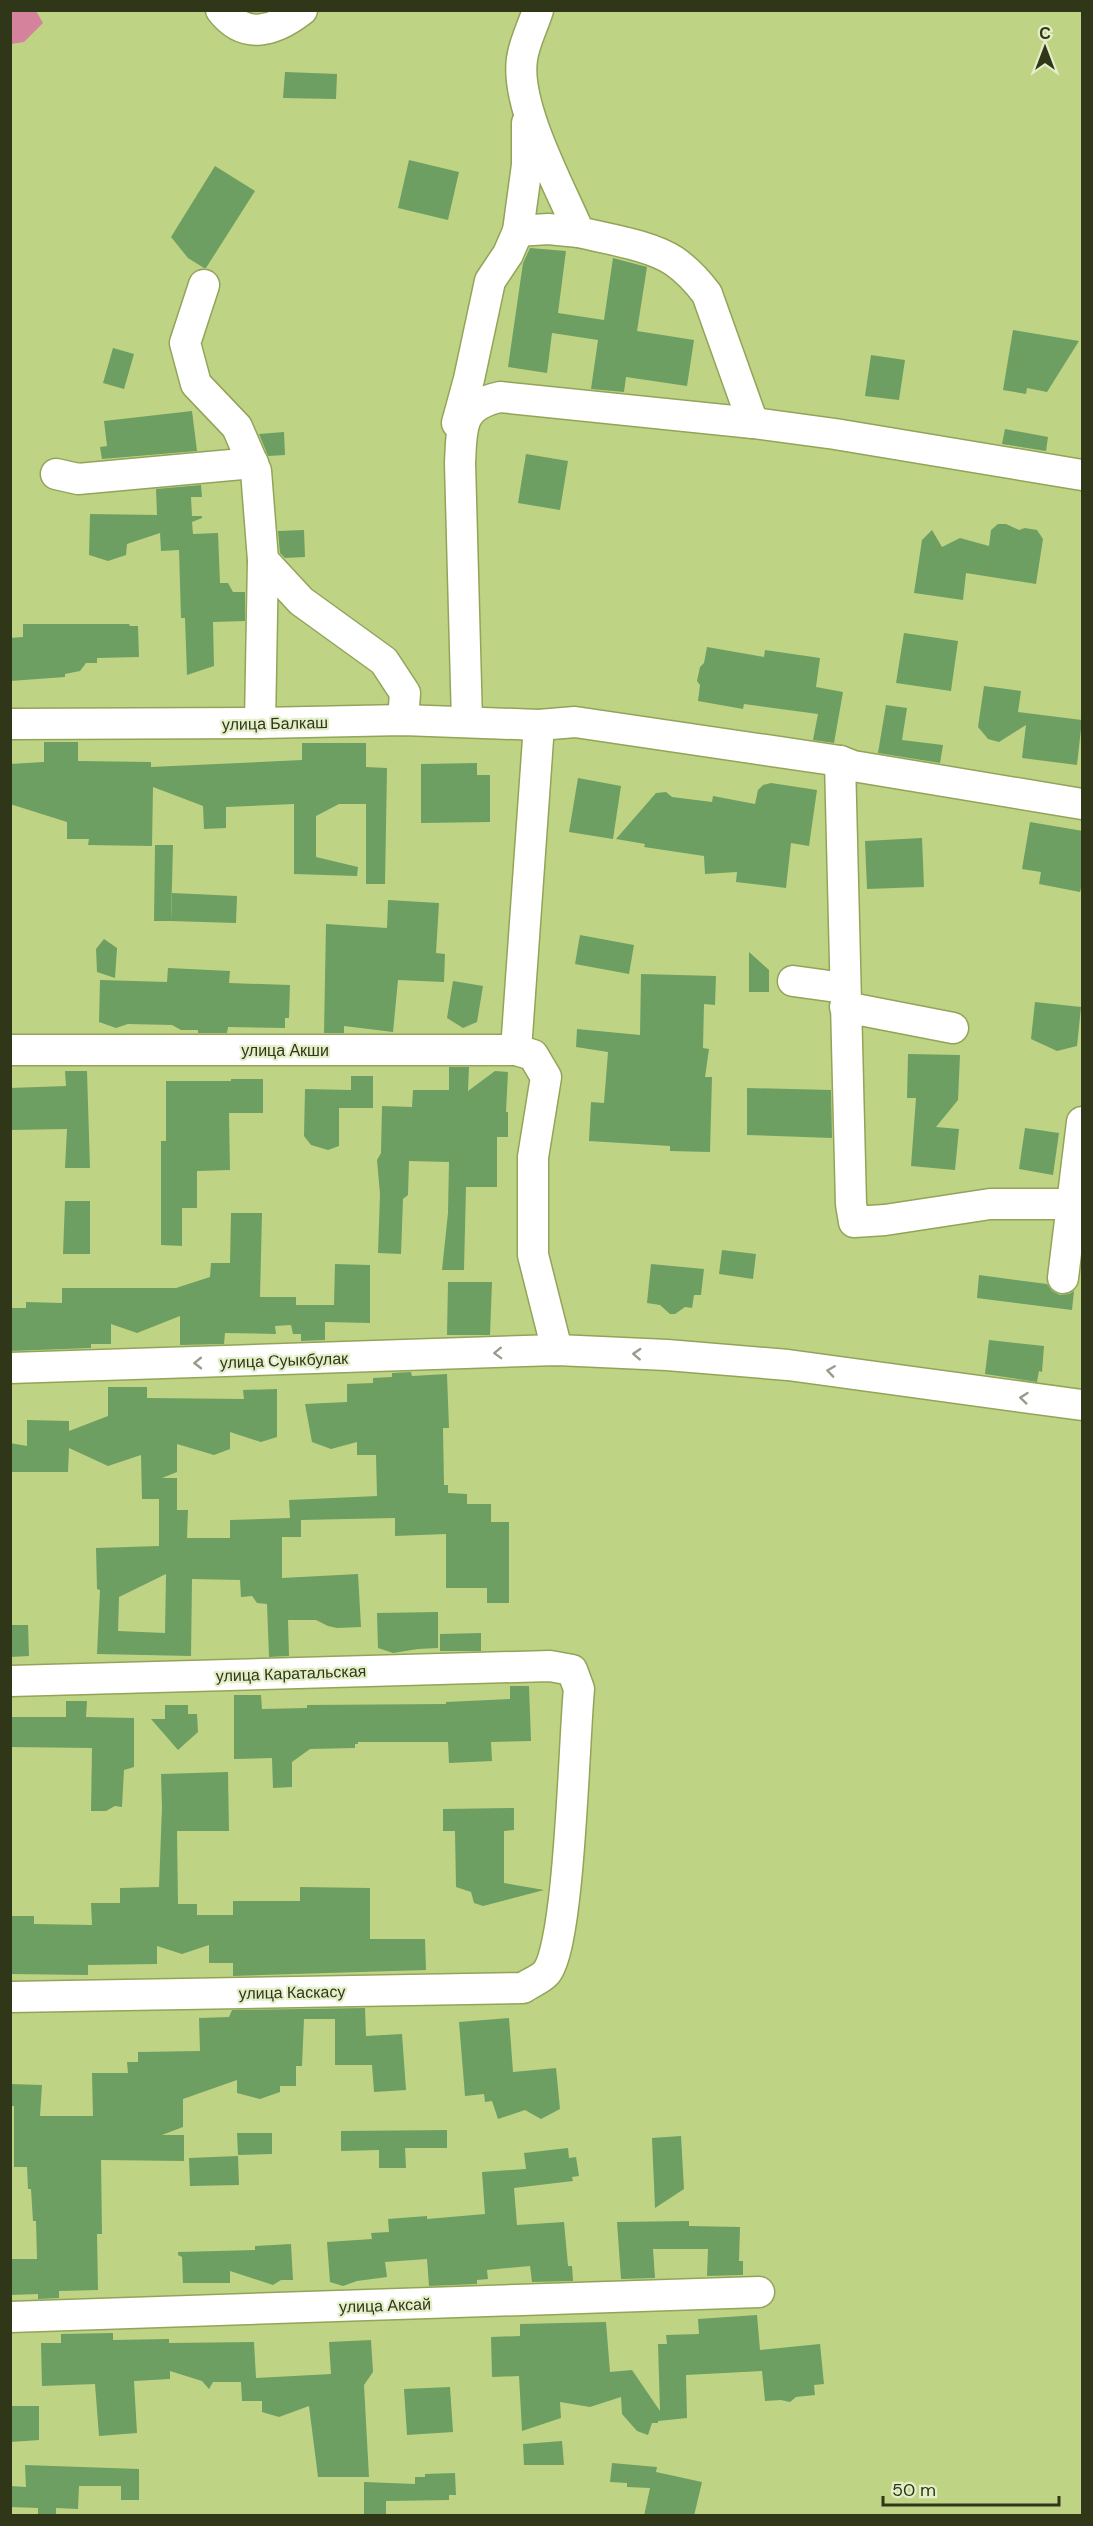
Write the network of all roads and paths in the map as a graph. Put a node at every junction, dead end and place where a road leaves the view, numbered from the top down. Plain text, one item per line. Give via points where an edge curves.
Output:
1 (221, 10) edge
2 (302, 10) edge
3 (538, 10) edge
4 (528, 112) junction
5 (518, 231) junction
6 (579, 232) junction
7 (204, 285) dead end
8 (467, 390) junction
9 (500, 398) junction
10 (753, 423) junction
11 (462, 436) junction
12 (253, 463) junction
13 (56, 474) dead end
14 (1083, 475) edge
15 (262, 560) junction
16 (403, 720) junction
17 (467, 722) junction
18 (260, 723) junction
19 (10, 724) edge
20 (539, 725) junction
21 (840, 761) junction
22 (1083, 804) edge
23 (793, 981) dead end
24 (844, 998) junction
25 (953, 1028) dead end
26 (10, 1050) edge
27 (516, 1050) junction
28 (1083, 1122) edge
29 (1077, 1203) edge
30 (1063, 1278) dead end
31 (557, 1350) junction
32 (10, 1368) edge
33 (1083, 1405) edge
34 (10, 1681) edge
35 (556, 1952) joint
36 (10, 1997) edge
37 (759, 2292) dead end
38 (10, 2317) edge

1 - 2 street via 244,30 286,22
3 - 4 street via 522,58 522,87
4 - 5 street via 527,165
4 - 6 street
5 - 6 street
5 - 8 street via 490,281
6 - 10 street via 673,260 696,280 707,294
7 - 12 street via 185,343 193,374 196,384 237,428
8 - 9 street
8 - 11 street via 457,417 457,431
9 - 10 street
9 - 11 street via 482,401 471,408
10 - 14 street
11 - 17 street
12 - 13 street via 78,479
12 - 15 street
15 - 16 street via 301,601 384,661 405,693
15 - 18 street
16 - 17 street, улица Балкаш
16 - 18 street, улица Балкаш
17 - 20 street, улица Балкаш
18 - 19 street, улица Балкаш
20 - 21 street, улица Балкаш via 575,722 620,727
20 - 27 street
21 - 22 street, улица Балкаш
21 - 24 street
23 - 24 street
24 - 25 street
24 - 29 street via 854,1222 885,1221 990,1204
26 - 27 street, улица Акши
27 - 31 street via 533,1054 546,1077 533,1157 533,1255
28 - 29 street
29 - 30 street
31 -> 32 street, улица Суыкбулак
33 -> 31 street, улица Суыкбулак via 788,1365
34 - 35 street, улица Каратальская via 550,1666 572,1670 579,1689
35 - 36 street, улица Каскасу via 547,1973 523,1988
37 - 38 street, улица Аксай

